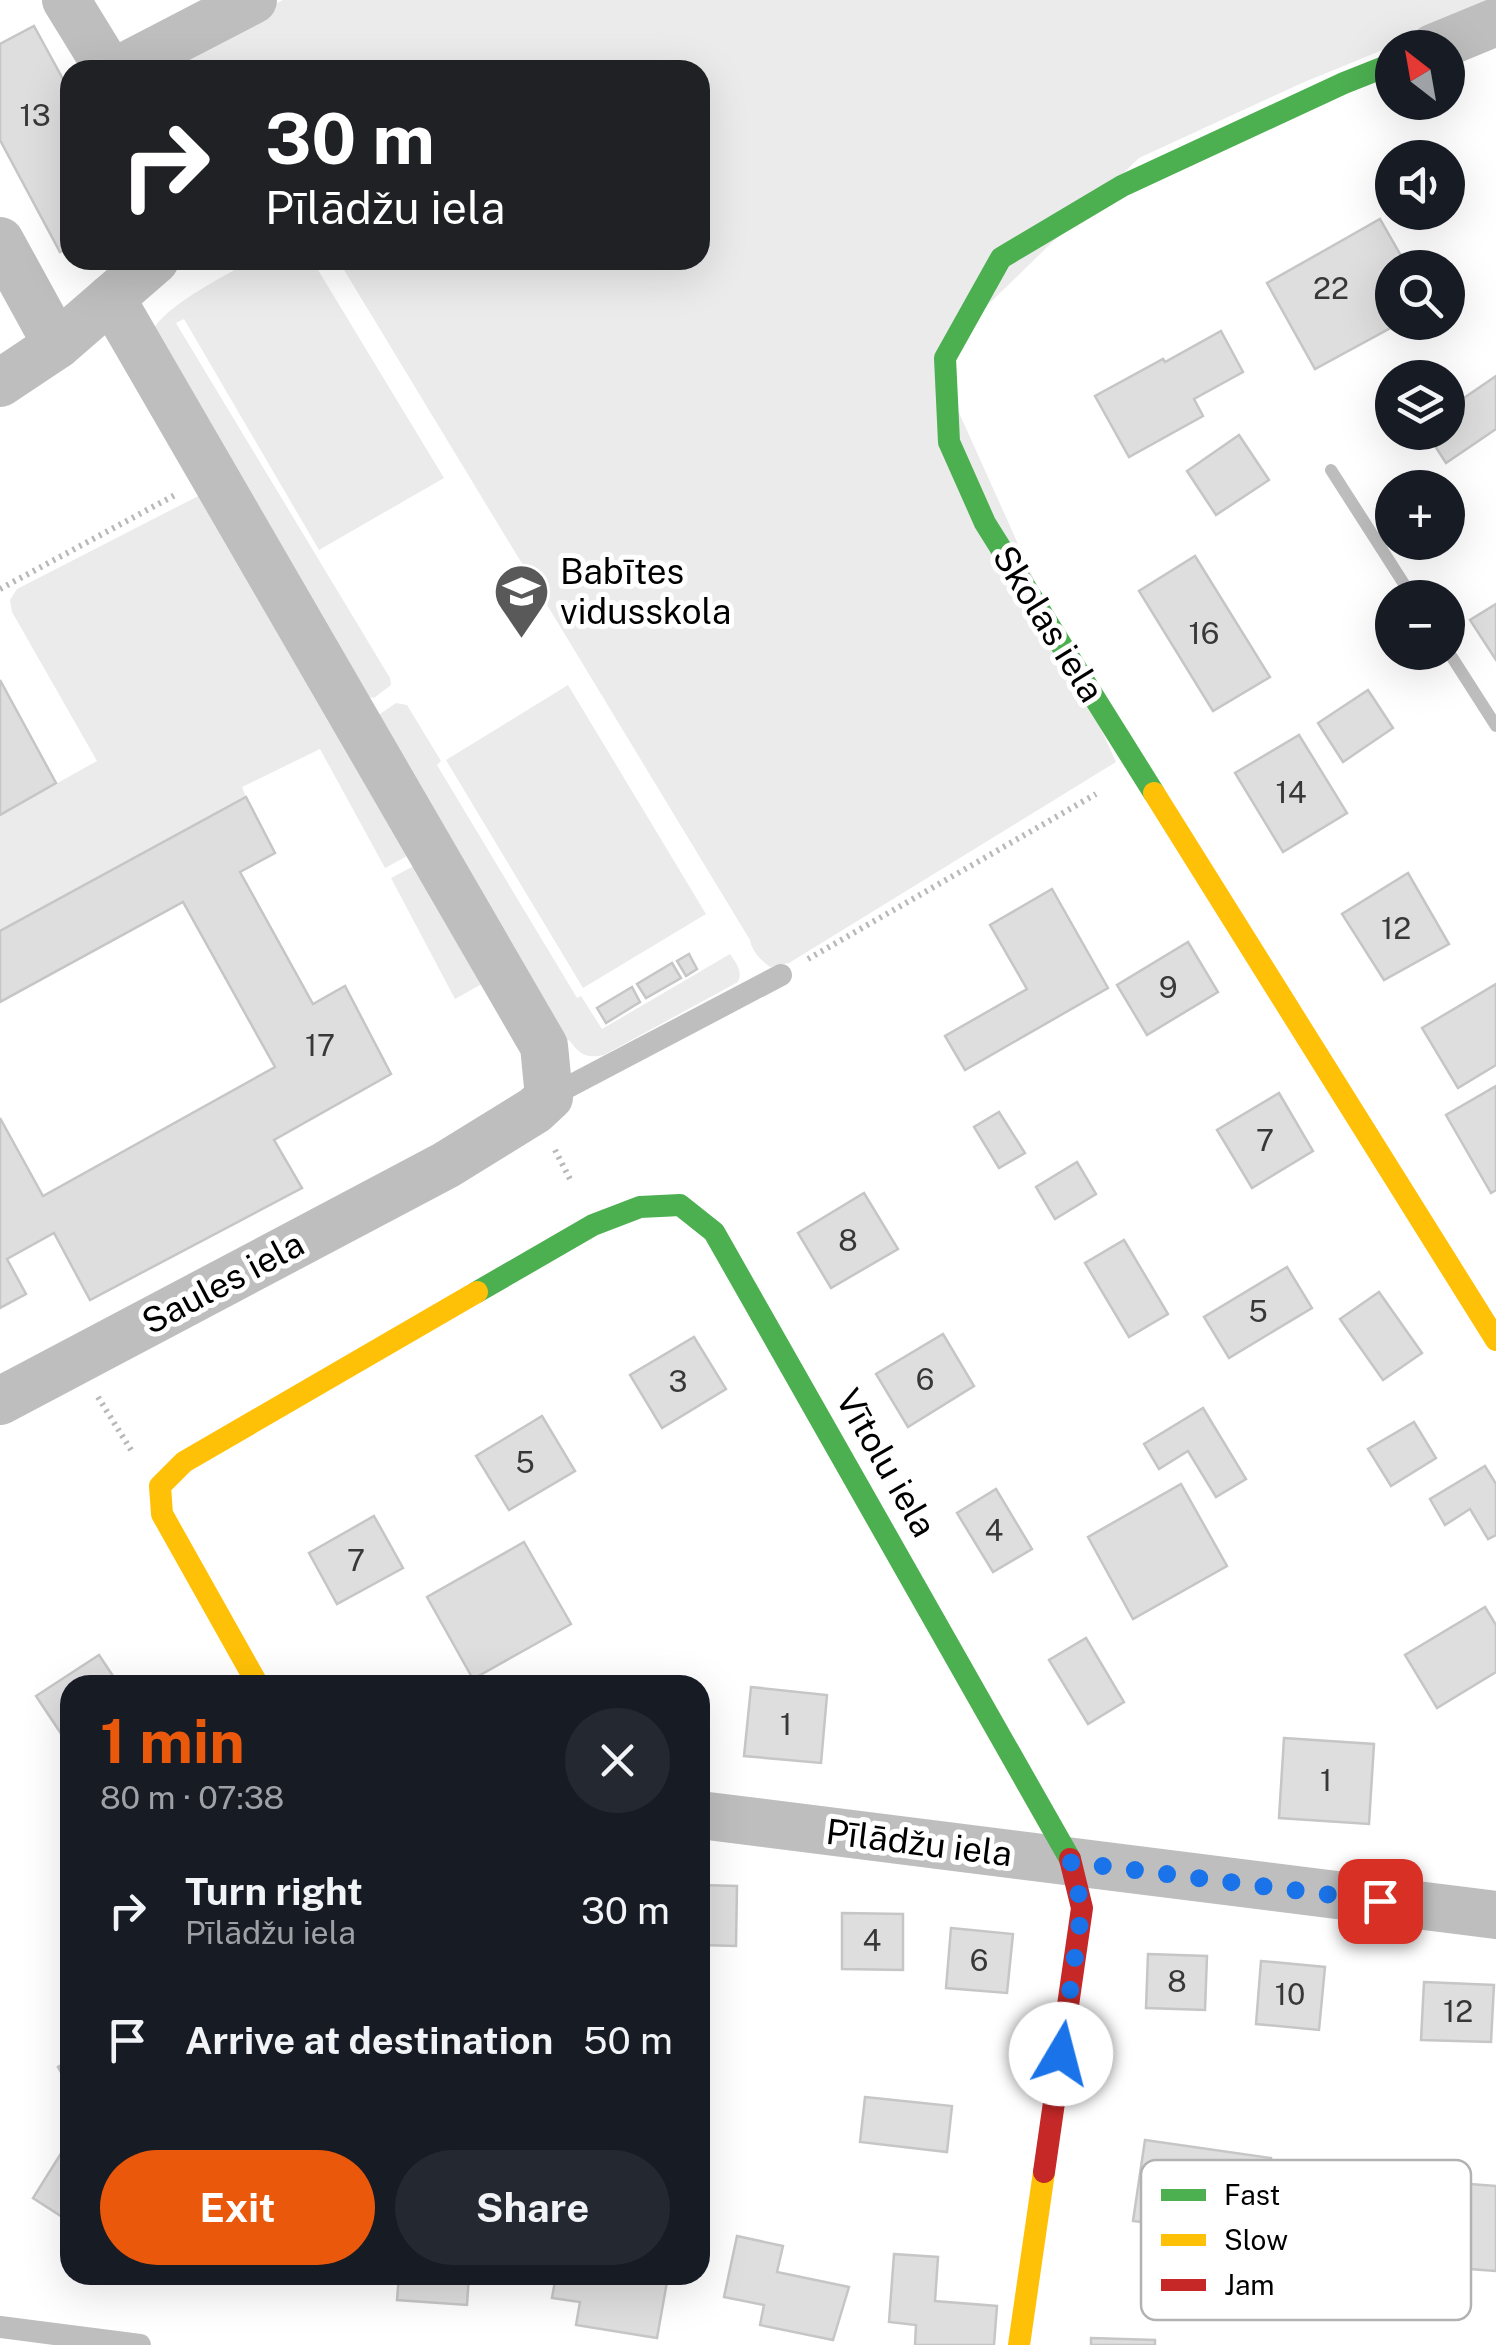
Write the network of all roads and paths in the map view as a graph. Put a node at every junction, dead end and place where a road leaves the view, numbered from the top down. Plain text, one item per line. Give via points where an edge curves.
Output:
1 (66, 0) edge
2 (252, 0) edge
3 (1496, 22) edge
4 (1465, 35) edge
5 (103, 60) edge
6 (137, 60) edge
7 (1375, 71) edge
8 (0, 241) edge
9 (143, 270) edge
10 (111, 298) junction
11 (57, 344) junction
12 (0, 384) edge
13 (214, 475) junction
14 (0, 588) edge
15 (1139, 769) junction
16 (781, 975) joint
17 (542, 1104) junction
18 (593, 1225) junction
19 (1496, 1340) edge
20 (76, 1361) junction
21 (0, 1401) edge
22 (160, 1486) junction
23 (252, 1675) edge
24 (710, 1816) edge
25 (1071, 1862) junction
26 (1496, 1916) edge
27 (0, 2327) edge
28 (140, 2345) edge
29 (1019, 2345) edge

1 - 5 street
2 - 6 street
3 - 4 street
7 - 15 street, Skolas iela via 1122,186 1002,258 945,358 949,442 985,523
8 - 11 street
9 - 10 street
10 - 11 street
10 - 13 street
11 - 12 street
13 - 14 path
13 - 17 street via 544,1046
15 - 16 path
15 - 19 street, Skolas iela
16 - 17 lane
17 - 18 path
17 - 20 street, Saules iela via 446,1165
18 - 22 street, Vītolu iela via 184,1462
18 - 25 street, Vītolu iela via 640,1207 680,1205 714,1232
20 - 21 street, Saules iela
20 - 22 path
22 - 23 street via 162,1514
24 - 25 street, Pīlādžu iela
25 - 26 street, Pīlādžu iela
25 - 29 street, Vītolu iela via 1082,1908
27 - 28 lane

